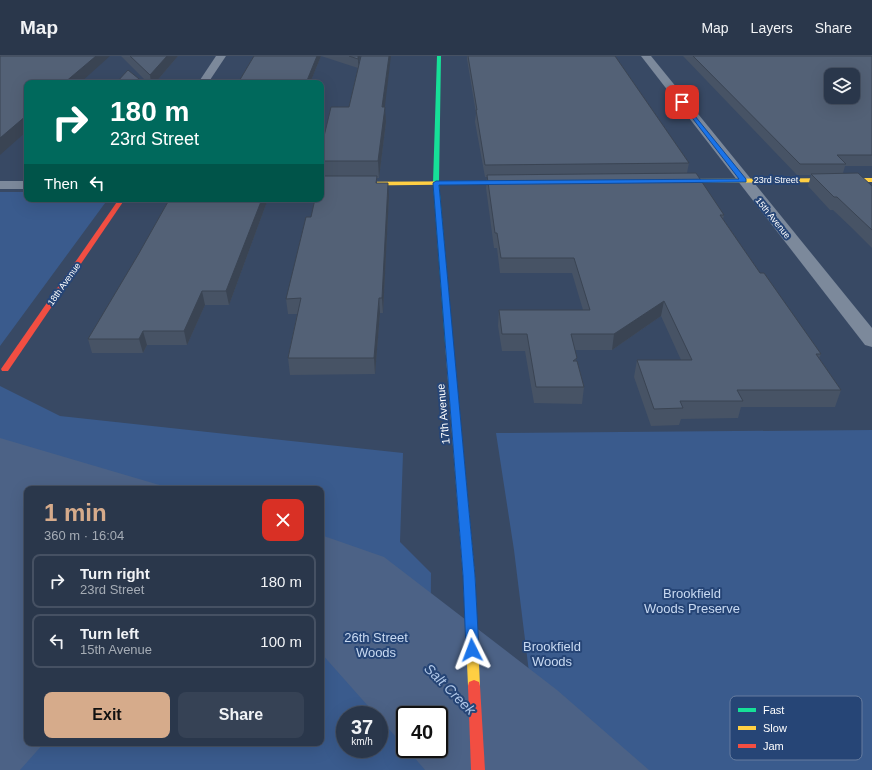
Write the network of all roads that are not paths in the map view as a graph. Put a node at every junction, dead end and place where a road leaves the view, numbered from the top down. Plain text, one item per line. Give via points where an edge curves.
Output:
1 (221, 56) edge
2 (438, 56) edge
3 (646, 56) edge
4 (204, 80) edge
5 (744, 180) junction
6 (872, 180) edge
7 (662, 181) edge
8 (529, 182) edge
9 (436, 183) junction
10 (324, 184) edge
11 (0, 185) edge
12 (24, 185) edge
13 (120, 202) edge
14 (872, 341) edge
15 (5, 369) dead end
16 (478, 770) edge

1 - 4 street
2 - 9 street, 17th Avenue
3 - 5 street, 15th Avenue
5 - 6 street, 23rd Street
5 - 7 street, 23rd Street
5 - 14 street, 15th Avenue
8 - 9 street
9 - 10 street
9 - 16 street, 17th Avenue via 469,576
11 - 12 street
13 - 15 street, 18th Avenue

